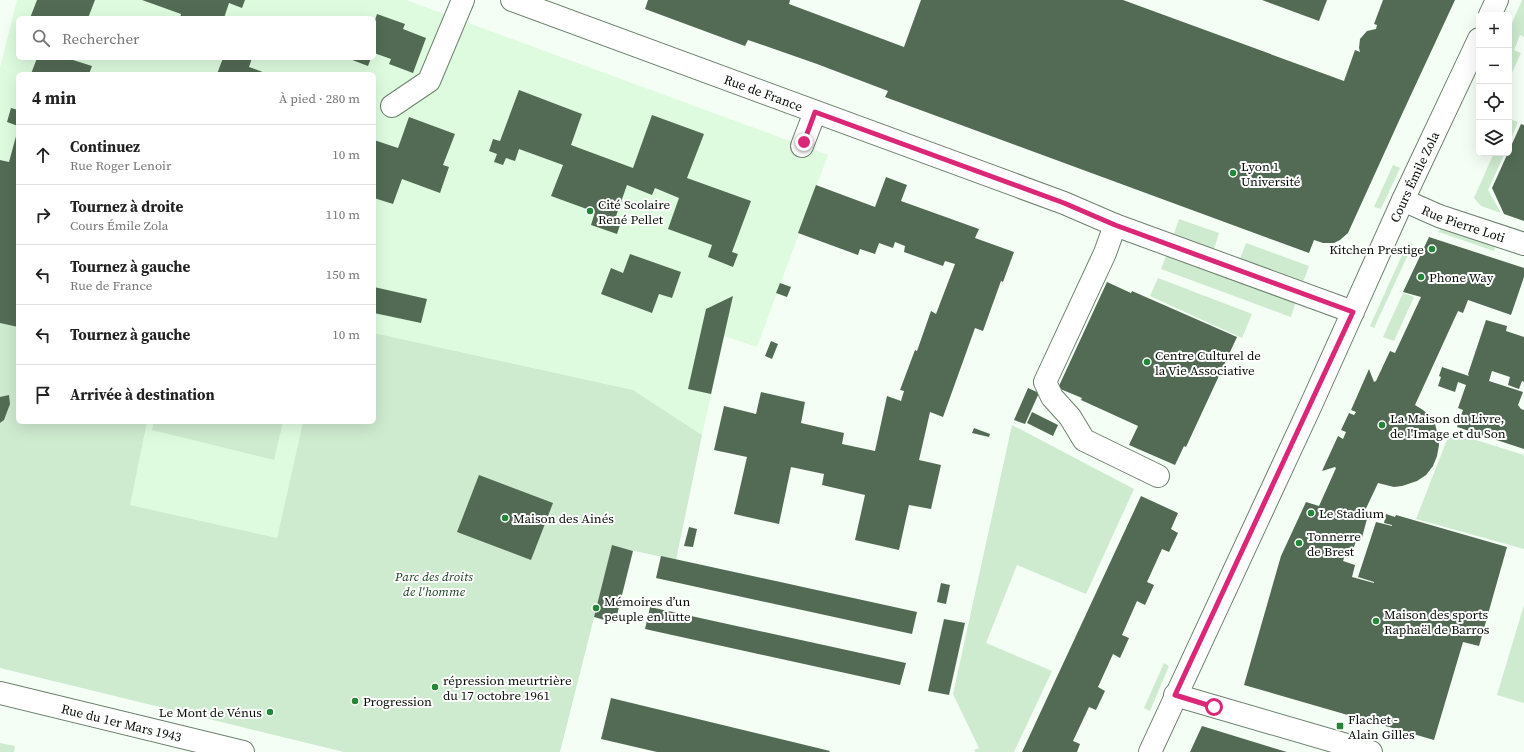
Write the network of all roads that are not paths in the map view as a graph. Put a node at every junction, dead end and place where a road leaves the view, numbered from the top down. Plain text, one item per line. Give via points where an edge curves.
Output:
1 (463, 0) edge
2 (512, 0) edge
3 (1497, 0) edge
4 (1491, 12) edge
5 (1476, 45) edge
6 (392, 106) dead end
7 (815, 112) junction
8 (802, 146) dead end
9 (1403, 200) junction
10 (1115, 225) junction
11 (1524, 244) edge
12 (1353, 312) junction
13 (1158, 476) dead end
14 (0, 692) edge
15 (1175, 695) junction
16 (243, 752) edge
17 (1150, 752) edge
18 (1371, 752) edge

1 - 6 street via 429,81
2 - 7 street, Rue de France
3 - 4 street
5 - 9 street, Cours Émile Zola
7 - 8 street
7 - 10 street, Rue de France via 1064,203
9 - 11 street, Rue Pierre Loti via 1438,216
9 - 12 street, Cours Émile Zola
10 - 12 street, Rue de France
10 - 13 street via 1105,253 1045,382 1052,397 1070,417 1084,440
12 - 15 street, Cours Émile Zola
14 - 16 street, Rue du 1er Mars 1943
15 - 17 street, Cours Émile Zola
15 - 18 street

